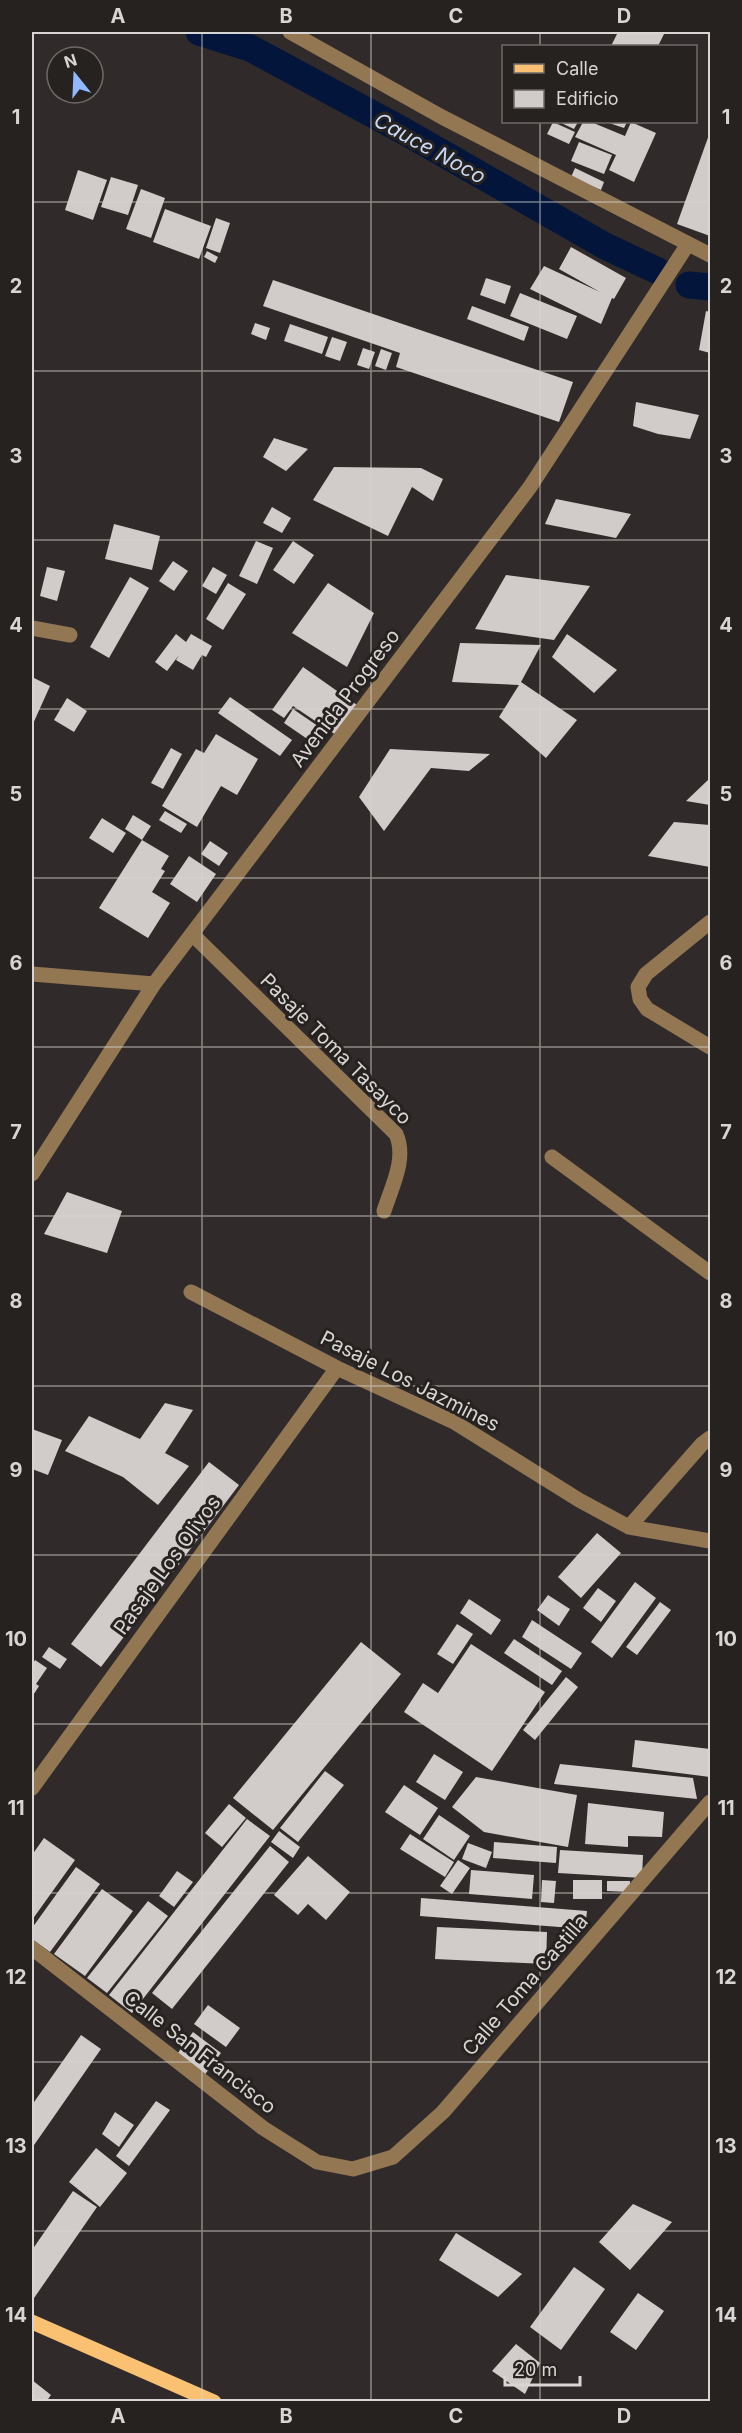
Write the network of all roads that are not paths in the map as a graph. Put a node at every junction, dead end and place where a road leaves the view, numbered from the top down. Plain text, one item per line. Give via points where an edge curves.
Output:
1 (291, 32) edge
2 (688, 244) junction
3 (711, 255) edge
4 (32, 628) edge
5 (70, 635) dead end
6 (711, 922) edge
7 (192, 934) junction
8 (32, 974) edge
9 (154, 984) junction
10 (711, 1047) edge
11 (552, 1157) dead end
12 (32, 1174) edge
13 (384, 1211) dead end
14 (710, 1273) edge
15 (191, 1292) dead end
16 (337, 1368) junction
17 (711, 1438) edge
18 (629, 1527) junction
19 (708, 1536) edge
20 (32, 1788) edge
21 (711, 1802) edge
22 (32, 1948) edge
23 (353, 2169) joint
24 (32, 2322) edge
25 (214, 2402) edge

1 - 2 street via 442,117
2 - 3 street
2 - 7 street, Avenida Progreso via 530,487
4 - 5 street
6 - 10 street via 646,974 638,987 647,1010
7 - 9 street, Avenida Progreso
7 - 13 street, Pasaje Toma Tasayco via 396,1134 401,1145 400,1161
8 - 9 street
9 - 12 street, Avenida Progreso
11 - 14 street
15 - 16 street, Pasaje Los Jazmines
16 - 18 street, Pasaje Los Jazmines via 454,1422
16 - 20 street, Pasaje Los Olivos
17 - 18 street
18 - 19 street, Pasaje Los Jazmines
21 - 23 street, Calle Toma Castilla via 443,2112 393,2157
22 - 23 street, Calle San Francisco via 263,2128 317,2162
24 - 25 main road

